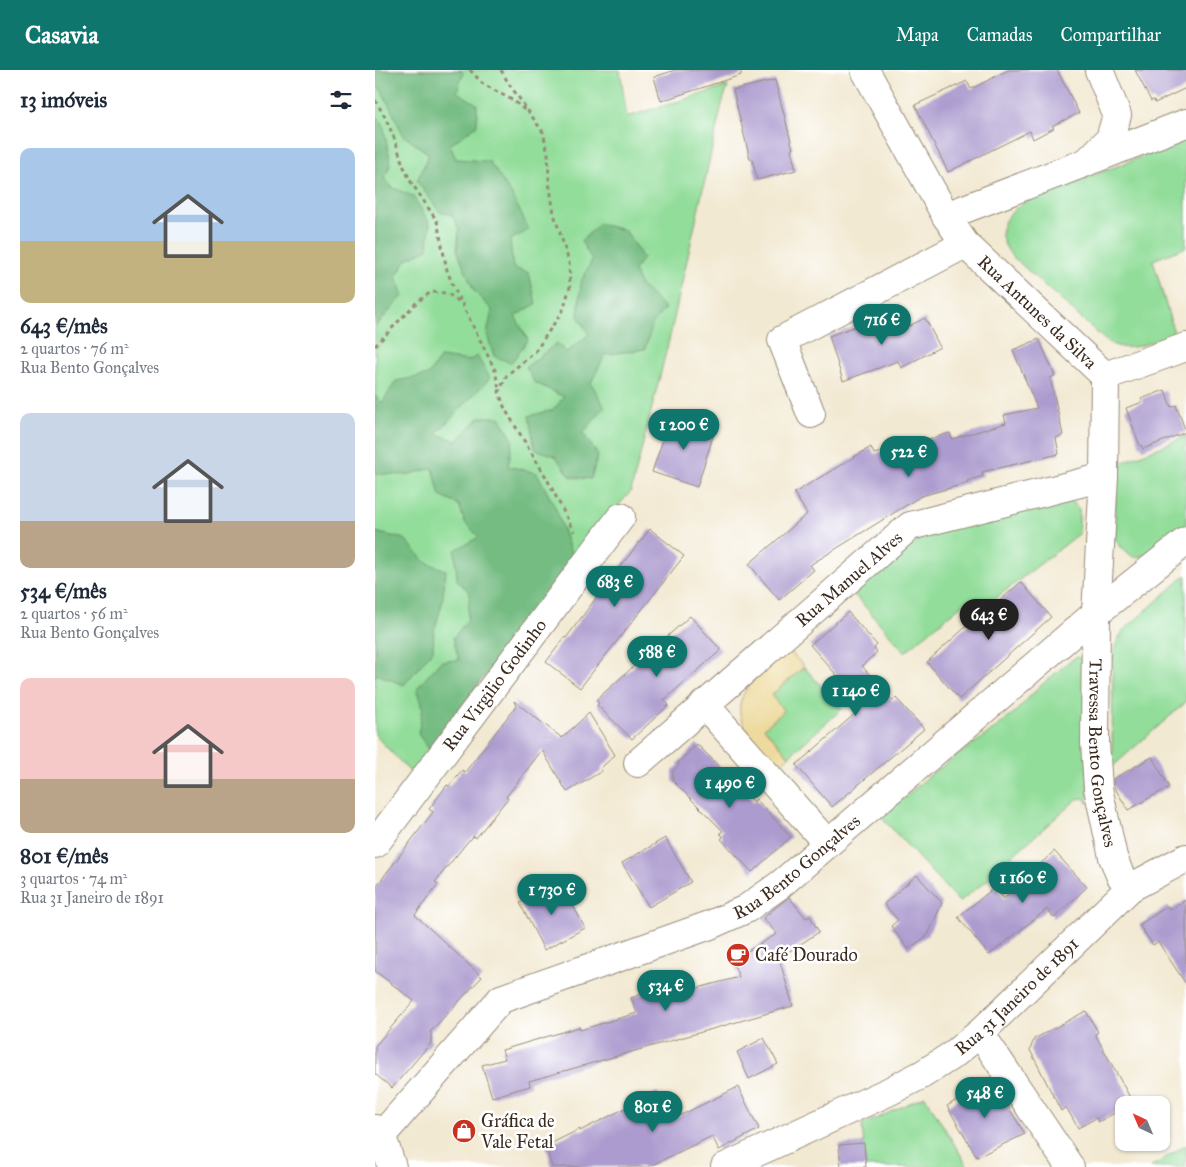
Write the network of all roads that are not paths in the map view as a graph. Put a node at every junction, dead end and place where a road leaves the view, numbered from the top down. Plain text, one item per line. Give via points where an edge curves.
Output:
1 (865, 70) edge
2 (1099, 70) edge
3 (1186, 123) edge
4 (1087, 162) junction
5 (945, 216) junction
6 (965, 244) junction
7 (1186, 347) edge
8 (1105, 376) junction
9 (811, 414) dead end
10 (1105, 477) junction
11 (621, 517) dead end
12 (1186, 541) edge
13 (1096, 613) junction
14 (704, 704) junction
15 (638, 763) dead end
16 (827, 843) junction
17 (375, 844) edge
18 (1186, 858) edge
19 (1130, 888) junction
20 (980, 1033) junction
21 (377, 1137) edge
22 (392, 1167) edge
23 (725, 1167) edge
24 (1070, 1167) edge

1 - 5 street, Rua Antunes da Silva
2 - 4 street via 1117,114 1110,139
3 - 4 street
4 - 5 street
5 - 6 street, Rua Antunes da Silva
6 - 8 street, Rua Antunes da Silva
6 - 9 street via 782,340
7 - 8 street
8 - 10 street, Rua Antunes da Silva
10 - 13 street, Rua Antunes da Silva
10 - 14 street, Rua Manuel Alves via 910,526
11 - 17 street, Rua Virgilio Godinho
12 - 13 street, Rua Bento Gonçalves
13 - 16 street, Rua Bento Gonçalves
13 - 19 street, Travessa Bento Gonçalves via 1098,788 1113,857 1120,875
14 - 15 street, Rua Manuel Alves
14 - 16 street
16 - 21 street, Rua Bento Gonçalves via 781,884 746,909 710,926 501,999
18 - 19 street, Rua 31 Janeiro de 1891
19 - 20 street, Rua 31 Janeiro de 1891
20 - 23 street, Rua 31 Janeiro de 1891 via 915,1078
20 - 24 street
21 - 22 street

